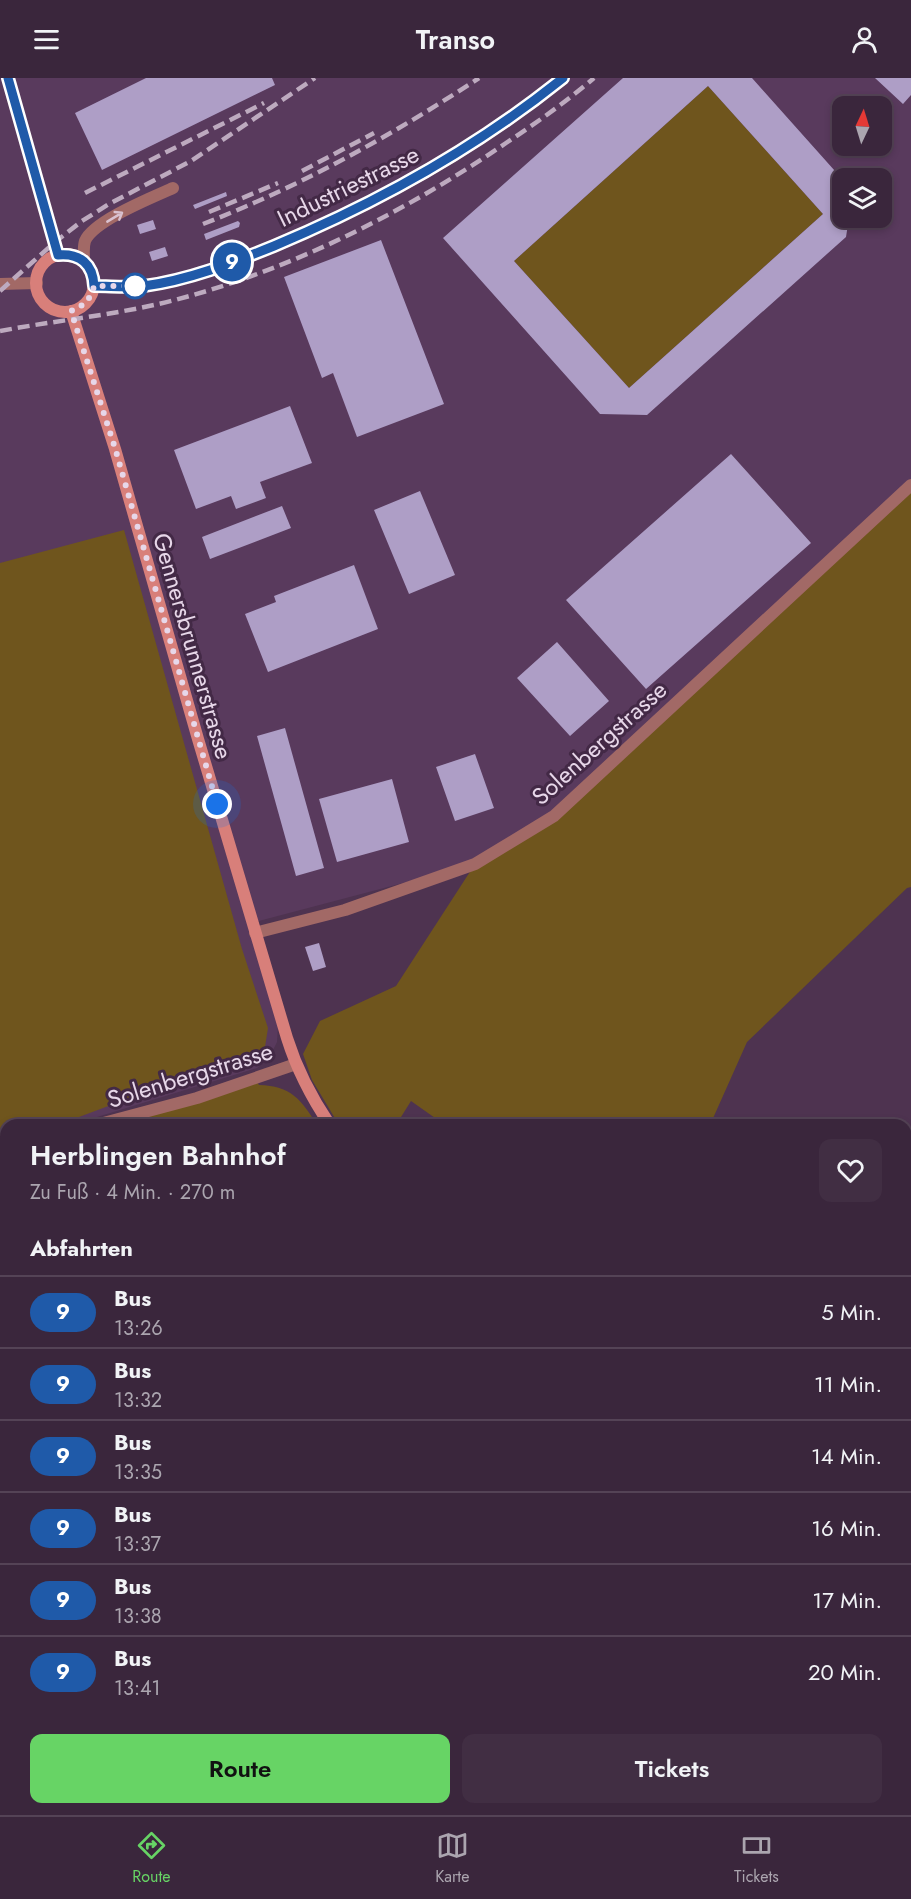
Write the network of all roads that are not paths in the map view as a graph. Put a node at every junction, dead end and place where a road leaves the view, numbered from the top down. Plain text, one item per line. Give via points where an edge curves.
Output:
1 (8, 78) edge
2 (563, 78) edge
3 (173, 188) dead end
4 (58, 255) junction
5 (84, 260) junction
6 (37, 283) junction
7 (0, 284) edge
8 (94, 286) junction
9 (71, 311) junction
10 (911, 485) edge
11 (255, 933) junction
12 (296, 1064) junction
13 (118, 1119) edge
14 (326, 1119) edge

1 - 4 street
2 - 8 street, Industriestrasse via 438,165 303,234 204,273 144,286
5 -> 3 street via 84,243 99,226
4 - 5 street
4 - 6 street via 42,265
5 - 8 street via 94,276
6 - 7 street
6 - 9 street via 47,305
8 - 9 street via 87,302
9 - 11 street, Gennersbrunnerstrasse via 115,448
10 - 11 street, Solenbergstrasse via 554,816 475,864 345,910
11 - 12 street, Gennersbrunnerstrasse
12 - 13 street, Solenbergstrasse via 197,1098
12 - 14 street, Gennersbrunnerstrasse

